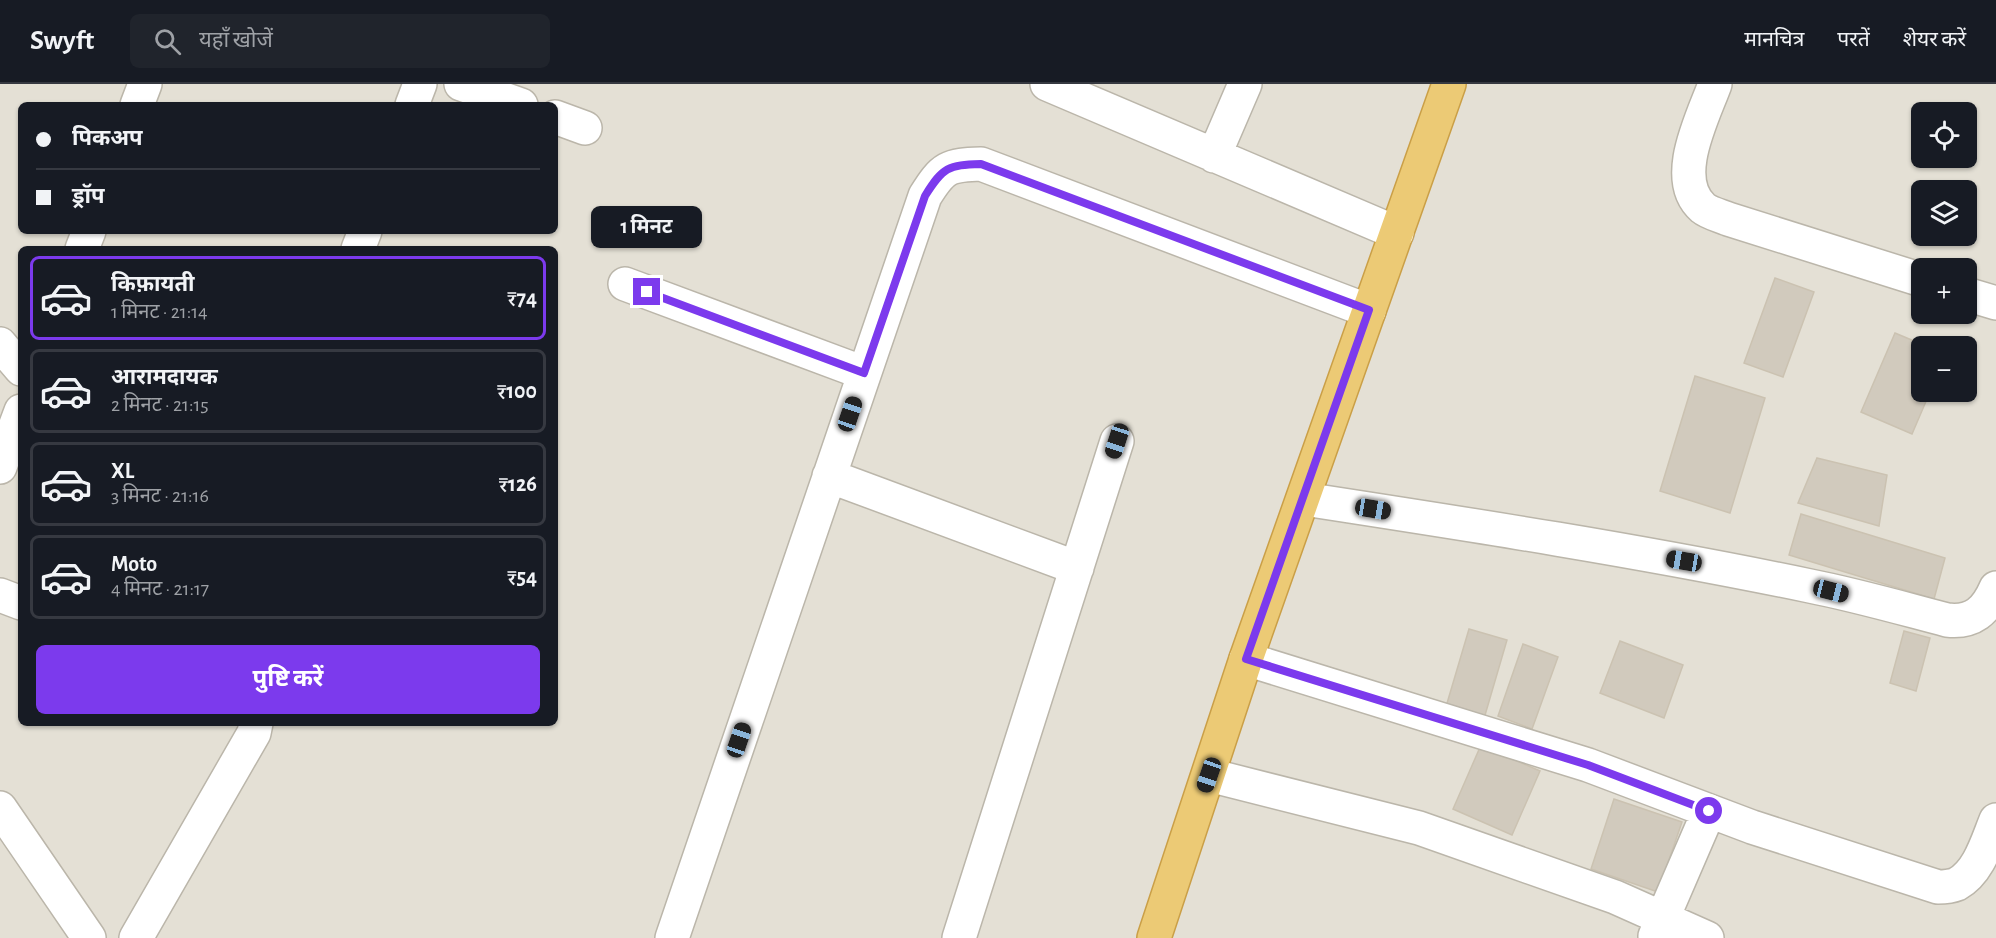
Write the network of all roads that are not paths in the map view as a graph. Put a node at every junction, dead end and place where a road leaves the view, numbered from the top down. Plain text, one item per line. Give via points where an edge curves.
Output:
1 (145, 84) edge
2 (420, 84) edge
3 (461, 84) edge
4 (1047, 84) edge
5 (1245, 84) edge
6 (1449, 84) edge
7 (1715, 84) edge
8 (138, 102) edge
9 (413, 102) edge
10 (512, 102) edge
11 (558, 118) edge
12 (585, 128) dead end
13 (1214, 156) junction
14 (1397, 233) junction
15 (1911, 277) edge
16 (625, 284) dead end
17 (1977, 297) edge
18 (1996, 303) edge
19 (1369, 310) junction
20 (0, 344) edge
21 (18, 365) edge
22 (864, 373) junction
23 (18, 419) edge
24 (1117, 441) dead end
25 (0, 467) edge
26 (829, 476) junction
27 (1304, 499) junction
28 (1077, 568) junction
29 (1996, 588) edge
30 (0, 595) edge
31 (18, 602) edge
32 (1246, 659) junction
33 (255, 726) edge
34 (1209, 775) junction
35 (0, 808) edge
36 (1709, 811) junction
37 (1996, 820) edge
38 (1659, 928) edge
39 (89, 938) edge
40 (136, 938) edge
41 (672, 938) edge
42 (959, 938) edge
43 (1154, 938) edge
44 (1707, 938) edge

1 - 8 street
2 - 9 street
3 - 10 street
4 - 13 street
5 - 13 street
6 - 14 highway
7 - 15 street via 1688,165 1691,190 1703,208
11 - 12 street
13 - 14 street
14 - 19 highway
16 - 22 street
17 - 18 street
19 - 22 street via 981,164 956,165 937,176 925,196
19 - 27 highway
20 - 21 street
22 - 26 street
23 - 25 street
24 - 28 street
26 - 28 street
26 - 41 street
27 - 29 street via 1727,569 1947,620 1966,620 1977,614 1990,602
27 - 32 highway
28 - 42 street
30 - 31 street
32 - 34 highway
32 - 36 street via 1588,765
33 - 40 street
34 - 38 street via 1419,828 1615,897
34 - 43 highway
35 - 39 street
36 - 37 street via 1938,888 1956,885 1970,874
36 - 38 street
38 - 44 street

